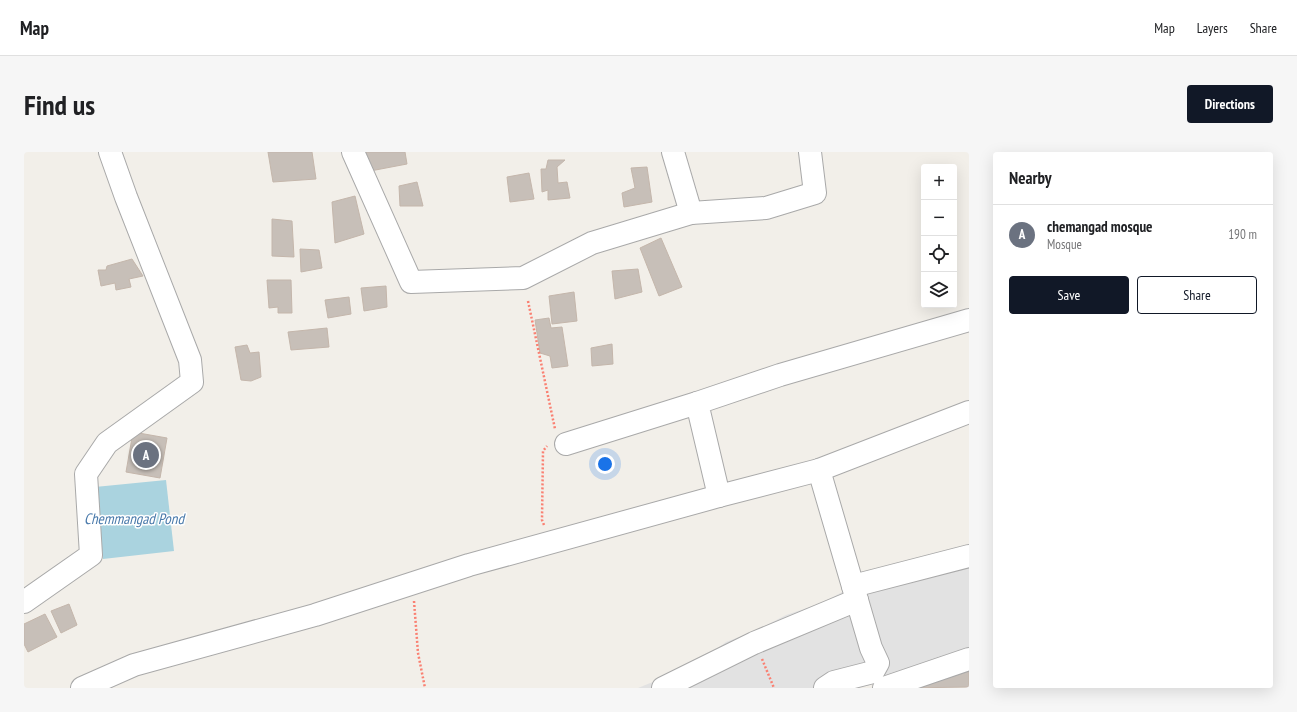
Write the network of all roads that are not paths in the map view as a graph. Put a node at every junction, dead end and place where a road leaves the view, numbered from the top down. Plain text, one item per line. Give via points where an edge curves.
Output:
1 (110, 152) edge
2 (353, 152) edge
3 (673, 152) edge
4 (810, 152) edge
5 (691, 212) junction
6 (969, 320) edge
7 (697, 403) junction
8 (969, 412) edge
9 (558, 441) road end
10 (818, 470) junction
11 (719, 496) junction
12 (969, 556) edge
13 (855, 593) junction
14 (24, 602) edge
15 (969, 660) edge
16 (82, 688) edge
17 (663, 688) edge
18 (825, 688) edge
19 (884, 688) edge

1 - 14 street via 190,360 192,382 107,443 86,474 91,555
2 - 5 street via 411,282 523,278 592,244
3 - 5 street
4 - 5 street via 815,193 766,208
6 - 7 street via 780,375
7 - 9 street
7 - 11 street
8 - 10 street
10 - 11 street
10 - 13 street
11 - 16 street via 469,565 315,615 134,665
12 - 13 street
13 - 17 street
13 - 18 street via 878,663 873,672 834,682
15 - 19 street

